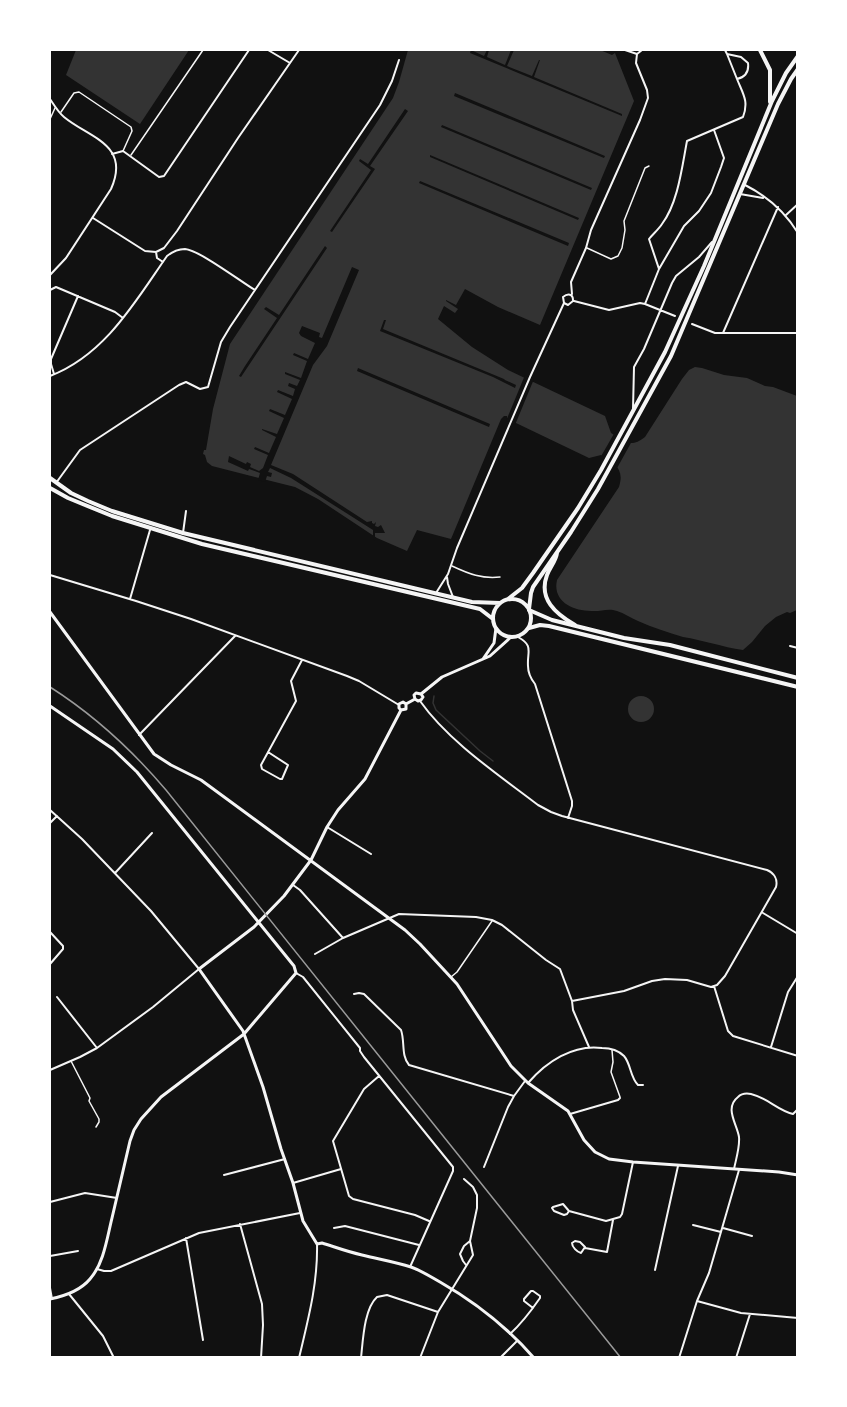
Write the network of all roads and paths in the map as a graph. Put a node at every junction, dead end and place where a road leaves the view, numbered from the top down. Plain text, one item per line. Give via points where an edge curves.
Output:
1 (203, 50) edge
2 (249, 50) edge
3 (268, 50) edge
4 (299, 50) edge
5 (625, 50) edge
6 (642, 50) edge
7 (726, 50) edge
8 (760, 50) edge
9 (638, 54) junction
10 (727, 54) junction
11 (798, 56) edge
12 (399, 60) dead end
13 (290, 63) junction
14 (798, 69) edge
15 (737, 79) junction
16 (50, 99) edge
17 (56, 107) junction
18 (769, 109) junction
19 (60, 113) junction
20 (50, 119) edge
21 (714, 129) junction
22 (123, 151) junction
23 (112, 154) junction
24 (131, 156) junction
25 (649, 166) dead end
26 (744, 184) junction
27 (740, 194) junction
28 (765, 198) junction
29 (798, 204) edge
30 (778, 207) junction
31 (786, 215) junction
32 (93, 218) junction
33 (798, 233) edge
34 (716, 237) junction
35 (586, 248) junction
36 (156, 252) junction
37 (163, 262) junction
38 (659, 269) junction
39 (50, 275) edge
40 (50, 290) edge
41 (255, 290) junction
42 (572, 295) junction
43 (78, 296) junction
44 (573, 300) junction
45 (564, 303) junction
46 (645, 304) junction
47 (661, 310) junction
48 (675, 316) dead end
49 (123, 318) junction
50 (692, 324) dead end
51 (723, 333) junction
52 (798, 333) edge
53 (54, 374) junction
54 (50, 376) edge
55 (633, 411) junction
56 (50, 478) edge
57 (56, 483) junction
58 (50, 488) edge
59 (186, 511) dead end
60 (151, 528) junction
61 (183, 533) junction
62 (557, 552) junction
63 (451, 566) junction
64 (448, 574) junction
65 (50, 575) edge
66 (500, 577) dead end
67 (436, 593) junction
68 (453, 597) junction
69 (130, 599) junction
70 (508, 599) junction
71 (500, 603) junction
72 (529, 609) junction
73 (50, 612) edge
74 (493, 619) junction
75 (575, 626) junction
76 (496, 628) junction
77 (529, 628) junction
78 (235, 636) junction
79 (511, 637) junction
80 (518, 637) junction
81 (790, 646) dead end
82 (798, 648) edge
83 (302, 660) junction
84 (482, 660) junction
85 (798, 678) edge
86 (798, 687) edge
87 (421, 694) junction
88 (415, 699) junction
89 (420, 701) junction
90 (406, 704) junction
91 (399, 705) junction
92 (50, 706) edge
93 (400, 710) junction
94 (139, 735) junction
95 (268, 752) junction
96 (50, 810) edge
97 (57, 816) junction
98 (568, 818) junction
99 (50, 823) edge
100 (327, 827) junction
101 (152, 833) dead end
102 (370, 854) dead end
103 (311, 860) junction
104 (115, 873) junction
105 (293, 885) junction
106 (763, 913) junction
107 (390, 918) junction
108 (492, 920) junction
109 (259, 923) junction
110 (50, 932) edge
111 (798, 934) edge
112 (343, 938) junction
113 (315, 954) dead end
114 (50, 964) edge
115 (200, 969) junction
116 (296, 973) junction
117 (798, 976) edge
118 (451, 977) junction
119 (714, 986) junction
120 (354, 994) dead end
121 (57, 997) dead end
122 (572, 1001) junction
123 (244, 1034) junction
124 (589, 1047) junction
125 (771, 1047) junction
126 (97, 1048) junction
127 (612, 1049) junction
128 (798, 1056) edge
129 (71, 1061) junction
130 (50, 1070) edge
131 (379, 1076) junction
132 (527, 1082) junction
133 (643, 1085) dead end
134 (514, 1096) junction
135 (620, 1098) joint
136 (798, 1109) edge
137 (570, 1114) junction
138 (96, 1127) dead end
139 (285, 1159) junction
140 (633, 1162) junction
141 (678, 1166) junction
142 (484, 1167) dead end
143 (341, 1169) junction
144 (734, 1169) junction
145 (739, 1170) junction
146 (224, 1175) dead end
147 (798, 1175) edge
148 (465, 1179) dead end
149 (293, 1183) junction
150 (117, 1198) junction
151 (50, 1202) edge
152 (569, 1210) junction
153 (300, 1213) junction
154 (613, 1220) junction
155 (430, 1222) junction
156 (240, 1224) junction
157 (693, 1225) dead end
158 (334, 1228) dead end
159 (722, 1228) junction
160 (721, 1232) junction
161 (752, 1236) dead end
162 (186, 1238) junction
163 (470, 1240) junction
164 (316, 1244) junction
165 (419, 1245) junction
166 (585, 1248) junction
167 (78, 1251) dead end
168 (50, 1256) edge
169 (466, 1266) junction
170 (410, 1267) junction
171 (97, 1269) junction
172 (655, 1270) dead end
173 (50, 1288) edge
174 (453, 1290) junction
175 (69, 1293) junction
176 (51, 1299) edge
177 (697, 1301) junction
178 (533, 1308) junction
179 (438, 1312) junction
180 (750, 1314) junction
181 (798, 1318) edge
182 (510, 1334) junction
183 (203, 1340) dead end
184 (517, 1341) junction
185 (114, 1358) edge
186 (261, 1358) edge
187 (298, 1358) edge
188 (361, 1358) edge
189 (420, 1358) edge
190 (500, 1358) edge
191 (534, 1358) edge
192 (679, 1358) edge
193 (736, 1358) edge

1 - 24 lane
2 - 24 street via 164,176 159,177
3 - 13 street
4 - 13 street
5 - 9 street
6 - 9 street
7 - 10 street
8 - 18 main road via 770,70
9 - 35 street via 636,63 648,98
10 - 15 street
10 - 15 street via 748,63 747,73
11 - 18 main road
12 - 41 street via 381,105
13 - 36 street via 168,244
14 - 26 main road via 782,95
15 - 21 street via 747,104 743,117
16 - 17 street
17 - 19 street
17 - 20 lane
18 - 34 main road
19 - 22 lane via 74,93 79,92 131,127
19 - 23 street via 101,140
21 - 38 street via 724,158 711,193 684,226
21 - 38 street via 687,141 680,183 664,223 649,239
22 - 23 street
22 - 24 street
23 - 32 street via 114,182
25 - 35 lane via 639,180 624,221 618,256 611,259
26 - 27 main road
26 - 28 street
27 - 28 street
27 - 62 main road via 680,337 607,473
28 - 30 street
29 - 31 street
30 - 31 street
30 - 51 street
31 - 33 street
32 - 36 street via 141,249
32 - 39 street
34 - 47 street via 676,276
34 - 55 main road
35 - 42 street via 571,282
36 - 37 street
37 - 41 street via 179,249 191,250
37 - 49 street
38 - 46 street
40 - 43 street via 56,287
41 - 57 street via 221,342 208,387 200,389 186,382 178,385 80,450
42 - 44 street
42 - 45 street via 565,295
43 - 49 street
43 - 53 street via 51,362
44 - 45 street via 572,304
44 - 46 street via 609,310
45 - 63 street
46 - 47 street
47 - 48 street
47 - 55 street via 634,366
49 - 53 street via 92,351
50 - 51 street
51 - 52 street
53 - 54 street
55 - 70 main road via 574,515 524,585
56 - 57 main road
57 - 61 main road via 104,508
58 - 60 main road via 85,506
59 - 61 street
60 - 69 street
60 - 74 main road via 219,548 480,609
61 - 67 main road
62 - 72 main road via 533,587
62 - 75 main road via 546,576 546,595 554,610
63 - 64 street
63 - 66 lane via 473,576
64 - 67 street
64 - 68 street
65 - 69 street
67 - 68 main road
68 - 71 main road
69 - 78 street
70 - 71 main road
70 - 72 main road via 518,600
71 - 74 main road
72 - 75 main road
72 - 77 main road
73 - 94 street
74 - 76 main road
75 - 85 main road via 670,645
76 - 79 main road
76 - 84 street via 493,646
77 - 80 main road
77 - 86 main road via 549,626
78 - 83 street
78 - 94 street
79 - 80 main road
79 - 84 street
80 - 98 street via 530,650 528,669 572,801
81 - 82 street
83 - 91 street via 359,681
83 - 95 street via 291,681 296,701
84 - 87 street via 442,677
87 - 88 street via 416,693
87 - 89 street
88 - 89 street
88 - 90 street
89 - 98 street via 435,721 495,772 538,805
90 - 91 street
90 - 93 street via 406,709
91 - 93 street
92 - 109 street via 113,749 137,772
93 - 100 street via 365,778
94 - 103 street via 158,757 201,780
95 - 95 street via 261,767 280,779 288,765
96 - 97 street
97 - 99 street
97 - 104 street
98 - 106 street via 771,872 777,883
100 - 102 street
100 - 103 street
101 - 104 street
103 - 105 street
103 - 107 street
104 - 115 street
105 - 109 street
105 - 112 street
106 - 111 street
106 - 119 street via 725,976
107 - 108 street via 399,914
107 - 112 street
107 - 118 street
108 - 118 lane
108 - 122 street via 560,969
109 - 115 street
109 - 116 street
110 - 114 street via 63,946
112 - 113 street
115 - 123 street
115 - 126 street
116 - 123 street
116 - 131 street
117 - 125 street via 788,992
118 - 132 street via 511,1066
119 - 122 street via 665,979
119 - 125 street via 728,1031
120 - 134 street via 364,994 401,1030 409,1065
121 - 126 street
122 - 124 street
123 - 139 street
123 - 150 street via 161,1097 141,1119 130,1141
124 - 127 street
124 - 132 street via 558,1057
125 - 128 street
126 - 129 street
127 - 133 street via 627,1060 634,1082
127 - 135 lane via 611,1072
129 - 130 street
129 - 138 lane via 99,1119
131 - 143 street via 364,1089 334,1138
131 - 155 street via 453,1169
132 - 134 street
132 - 137 street
134 - 142 street
135 - 137 street
136 - 144 street via 793,1114 758,1096 738,1096 731,1111 739,1136
137 - 140 street via 595,1152 609,1159
139 - 146 street
139 - 149 street
140 - 141 street
140 - 154 street via 622,1214
141 - 144 street
141 - 172 street
143 - 149 street
143 - 155 street via 353,1199
144 - 145 street
145 - 147 street
145 - 159 street
148 - 163 street via 477,1195
149 - 153 street
150 - 151 street via 85,1193
150 - 171 street
152 - 152 street via 563,1204 552,1208 564,1215
152 - 154 street
153 - 156 street
153 - 164 street
154 - 166 street via 607,1252
155 - 165 street
156 - 162 street
156 - 186 street via 262,1305
157 - 160 street
158 - 165 street via 345,1226
159 - 160 street
159 - 161 street
160 - 177 street
162 - 171 street via 111,1271
162 - 183 street
163 - 169 street via 473,1255
163 - 169 street via 460,1254
164 - 170 street
164 - 187 street via 316,1282
165 - 170 street
166 - 166 street via 579,1253 572,1243 579,1241
167 - 168 street
169 - 174 street
170 - 174 street
171 - 175 street via 86,1283
173 - 176 street
174 - 179 street
174 - 182 street
175 - 176 street
175 - 185 street
177 - 180 street
177 - 192 street
178 - 178 street via 540,1296 531,1291 524,1301
178 - 182 street
179 - 188 street via 387,1295 377,1297 365,1327
179 - 189 street
180 - 181 street
180 - 193 street
182 - 184 street
184 - 190 street
184 - 191 street

